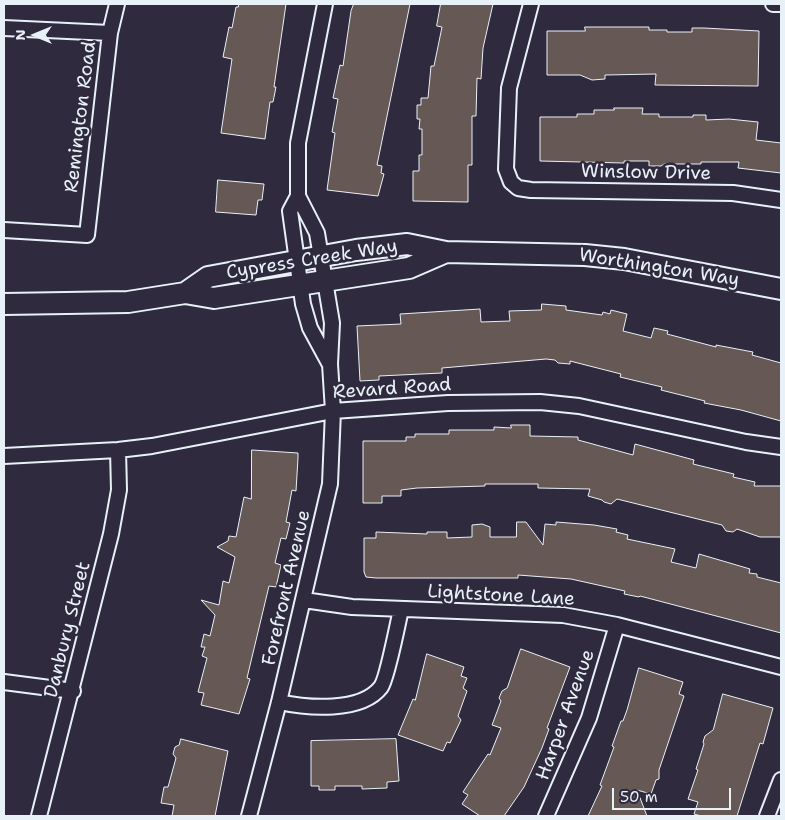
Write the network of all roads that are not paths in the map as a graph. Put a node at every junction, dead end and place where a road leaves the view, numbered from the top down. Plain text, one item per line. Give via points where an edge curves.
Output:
1 (117, 4) edge
2 (325, 4) edge
3 (531, 4) edge
4 (772, 4) edge
5 (781, 4) edge
6 (4, 28) edge
7 (110, 33) junction
8 (298, 196) junction
9 (781, 200) edge
10 (4, 230) edge
11 (446, 252) junction
12 (320, 257) junction
13 (297, 262) junction
14 (325, 282) junction
15 (300, 286) junction
16 (781, 289) edge
17 (185, 293) junction
18 (4, 304) edge
19 (330, 364) junction
20 (334, 411) junction
21 (781, 447) edge
22 (118, 450) junction
23 (4, 456) edge
24 (304, 600) junction
25 (401, 609) junction
26 (617, 625) junction
27 (781, 667) edge
28 (4, 682) edge
29 (73, 691) junction
30 (279, 702) junction
31 (781, 780) edge
32 (39, 816) edge
33 (249, 816) edge
34 (546, 816) edge
35 (767, 816) edge

1 - 7 street, Remington Road
2 - 8 street, Forefront Avenue via 298,143
3 - 9 street, Winslow Drive via 510,88 506,168 511,182 518,188 733,193
4 - 5 street
6 - 7 street
7 - 10 street, Remington Road via 87,235
8 - 12 street, Forefront Avenue via 317,233
8 - 13 street, Forefront Avenue via 290,211
11 - 12 street, Cypress Creek Way via 407,244
11 - 14 street, Cypress Creek Way via 410,268
11 - 16 street, Worthington Way via 624,259
12 - 13 street, Cypress Creek Way
12 - 14 street, Forefront Avenue
13 - 15 street, Forefront Avenue
13 - 17 street, Cypress Creek Way via 208,277
14 - 15 street, Cypress Creek Way
14 - 19 street, Forefront Avenue via 332,323
15 - 17 street, Cypress Creek Way via 214,298
15 - 19 street, Forefront Avenue via 310,328
17 - 18 street via 128,302
19 - 20 street, Forefront Avenue
20 - 21 street, Revard Road via 448,402 540,402 579,406
20 - 22 street, Revard Road
20 - 24 street, Forefront Avenue via 330,484
22 - 23 street, Revard Road
22 - 29 street, Danbury Street via 116,510
24 - 25 street, Lightstone Lane via 352,607
24 - 30 street, Forefront Avenue
25 - 26 street, Lightstone Lane via 563,615
25 - 30 street via 382,686 369,698 349,704 307,708
26 - 27 street, Lightstone Lane
26 - 34 street, Harper Avenue via 589,718
28 - 29 street
29 - 32 street, Danbury Street
30 - 33 street, Forefront Avenue
31 - 35 street

